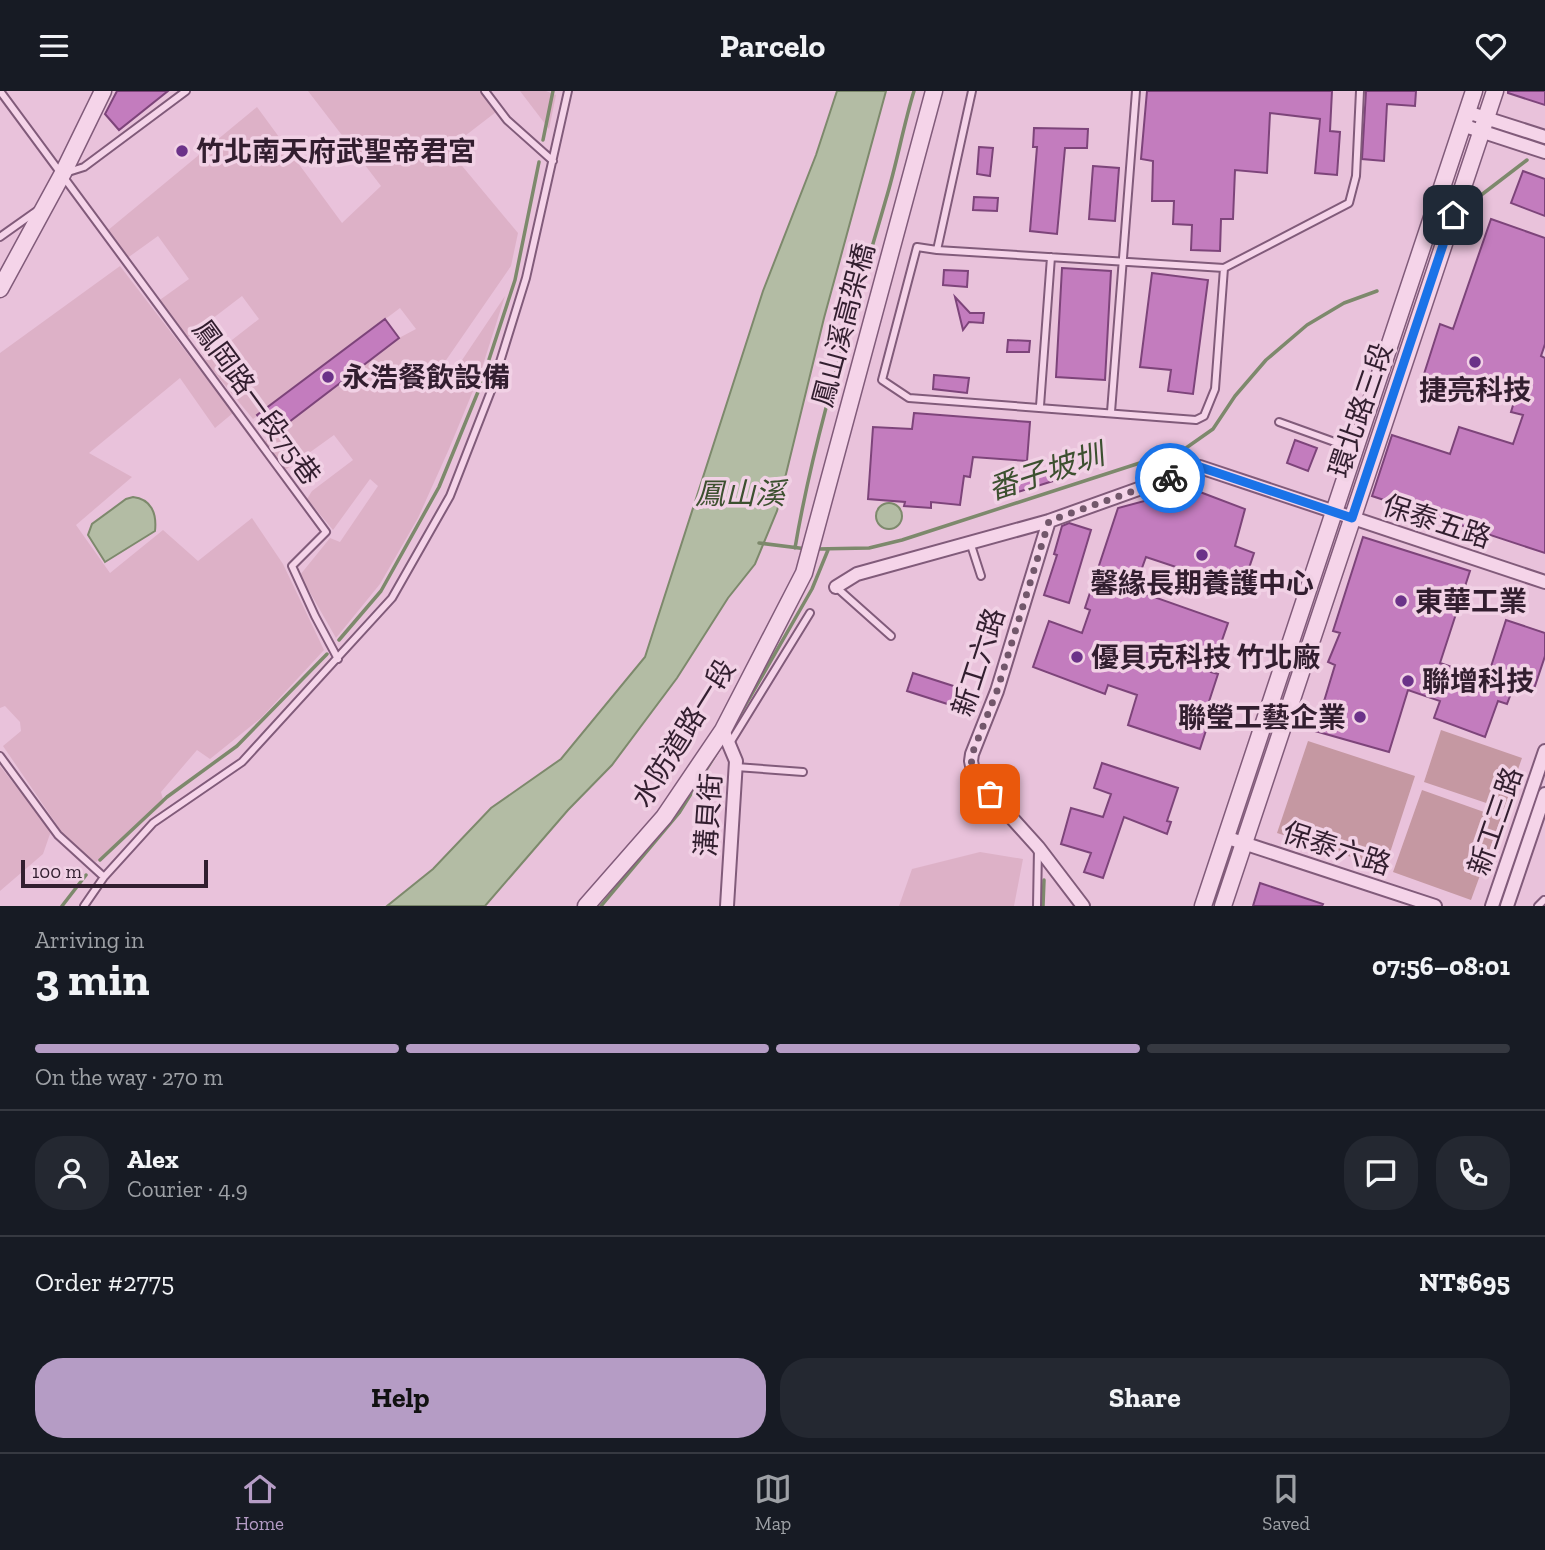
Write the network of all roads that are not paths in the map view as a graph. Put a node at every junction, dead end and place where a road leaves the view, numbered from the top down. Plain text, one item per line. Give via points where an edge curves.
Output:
1 (0, 91) edge
2 (103, 91) edge
3 (186, 91) edge
4 (485, 91) edge
5 (568, 91) edge
6 (934, 91) edge
7 (972, 91) edge
8 (1136, 91) edge
9 (1360, 91) edge
10 (1474, 91) edge
11 (1495, 91) edge
12 (1465, 119) junction
13 (1484, 125) junction
14 (1545, 137) edge
15 (1545, 152) edge
16 (552, 161) junction
17 (63, 173) junction
18 (45, 204) junction
19 (0, 237) edge
20 (937, 250) junction
21 (1051, 257) junction
22 (1124, 261) junction
23 (1224, 268) junction
24 (0, 289) edge
25 (1040, 406) junction
26 (1111, 412) junction
27 (1279, 422) dead end
28 (1356, 449) junction
29 (1335, 513) junction
30 (1352, 518) junction
31 (1049, 521) junction
32 (970, 542) junction
33 (804, 573) joint
34 (981, 576) dead end
35 (1545, 582) edge
36 (836, 587) joint
37 (810, 613) dead end
38 (891, 636) dead end
39 (338, 659) junction
40 (726, 737) junction
41 (1545, 751) edge
42 (0, 756) edge
43 (736, 767) junction
44 (803, 772) dead end
45 (1545, 794) edge
46 (1225, 837) junction
47 (1244, 843) junction
48 (1038, 847) junction
49 (104, 877) junction
50 (1544, 899) edge
51 (83, 906) edge
52 (586, 906) edge
53 (727, 906) edge
54 (1037, 906) edge
55 (1083, 906) edge
56 (1203, 906) edge
57 (1223, 906) edge
58 (1435, 906) edge
59 (1492, 906) edge
60 (1507, 906) edge
61 (1538, 906) edge

1 - 17 lane
2 - 17 street
3 - 17 lane via 84,167
4 - 16 lane via 507,120
5 - 16 lane
6 - 33 street, 鳳山溪高架橋
7 - 20 lane
8 - 22 lane
9 - 23 lane via 1356,176 1349,203
10 - 12 street, 環北路三段
11 - 13 street, 環北路三段
12 - 13 street
12 - 28 street, 環北路三段
13 - 14 street
13 - 15 street
13 - 30 street, 環北路三段
16 - 39 lane via 526,278 491,391 450,496 392,598
17 - 18 street
17 - 39 lane, 鳳岡路一段75巷 via 326,532 292,566
18 - 19 lane
18 - 24 street
20 - 21 lane
20 - 25 lane via 917,247 882,380 909,398
21 - 22 lane
21 - 25 lane
22 - 23 lane
22 - 26 lane
23 - 26 lane via 1215,389 1204,416 1196,420
25 - 26 lane
27 - 28 lane
28 - 29 street, 環北路三段
29 - 30 street, 保泰五路
29 - 31 street, 保泰五路 via 1200,467
29 - 46 street, 環北路三段
30 - 35 street, 保泰五路
30 - 47 street, 環北路三段
31 - 32 street, 保泰五路
31 - 48 street, 新工六路 via 971,761 974,776
32 - 34 lane
32 - 36 street, 保泰五路 via 857,574
33 - 40 street, 水防道路一段
36 - 38 lane
37 - 40 lane
39 - 49 lane via 242,762 153,823
40 - 43 street, 溝貝街
40 - 52 street, 水防道路一段
41 - 59 street, 新工三路
42 - 49 lane via 58,835
43 - 44 lane
43 - 53 street, 溝貝街
45 - 60 street, 新工三路
46 - 47 street, 保泰六路
46 - 56 street, 環北路三段
47 - 57 street, 環北路三段
47 - 58 street, 保泰六路
48 - 54 lane
48 - 55 street, 新工六路
49 - 51 lane
50 - 61 lane

